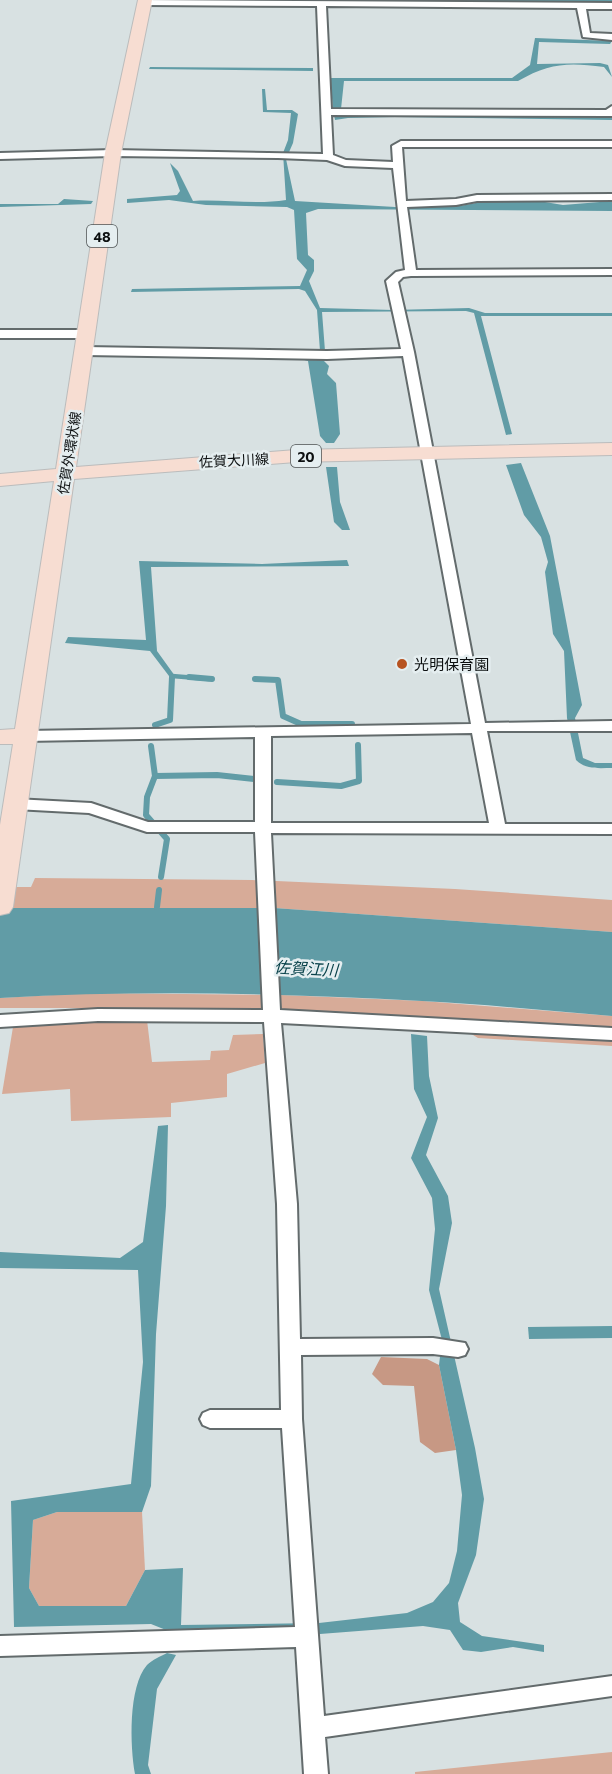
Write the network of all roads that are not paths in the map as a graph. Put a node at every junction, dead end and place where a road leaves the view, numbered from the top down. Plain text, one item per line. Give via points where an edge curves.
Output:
1 (145, 1) edge
2 (321, 4) junction
3 (581, 5) junction
4 (612, 6) edge
5 (612, 37) edge
6 (612, 109) edge
7 (326, 112) junction
8 (612, 144) edge
9 (114, 153) junction
10 (0, 156) edge
11 (328, 157) junction
12 (398, 165) junction
13 (612, 197) edge
14 (401, 207) junction
15 (612, 272) edge
16 (411, 273) junction
17 (0, 334) edge
18 (87, 334) junction
19 (85, 351) junction
20 (408, 352) junction
21 (612, 450) edge
22 (428, 453) junction
23 (66, 473) junction
24 (0, 480) edge
25 (612, 726) edge
26 (479, 728) junction
27 (263, 734) junction
28 (25, 736) junction
29 (0, 737) edge
30 (15, 804) junction
31 (263, 829) junction
32 (498, 829) junction
33 (612, 829) edge
34 (0, 907) edge
35 (272, 1012) junction
36 (0, 1021) edge
37 (612, 1034) edge
38 (292, 1347) junction
39 (458, 1349) dead end
40 (210, 1419) dead end
41 (292, 1419) junction
42 (306, 1628) junction
43 (0, 1646) edge
44 (612, 1686) edge
45 (314, 1728) junction
46 (316, 1774) edge

1 - 2 street
1 - 9 main road, 佐賀外環状線 / 48
2 - 3 street
2 - 7 street
3 - 4 street
3 - 5 street via 586,35
6 - 7 street via 610,113
7 - 11 street
8 - 12 street via 401,144 396,149
9 - 10 street
9 - 11 street
9 - 18 main road, 佐賀外環状線 / 48
11 - 12 street via 345,164
12 - 14 street
13 - 14 street via 477,198
14 - 16 street
15 - 16 street
16 - 20 street via 400,274 392,281
17 - 18 street
18 - 19 main road, 佐賀外環状線 / 48
19 - 20 street via 313,355
19 - 23 main road, 佐賀外環状線 / 48
20 - 22 street
21 - 22 main road, 佐賀大川線 / 20
22 - 23 main road, 佐賀大川線 / 20 via 274,458
22 - 26 street
23 - 24 main road, 佐賀大川線 / 20
23 - 28 main road, 佐賀外環状線 / 48
25 - 26 street
26 - 27 street
26 - 32 street
27 - 28 street
27 - 31 street
28 - 29 main road
28 - 30 main road, 佐賀外環状線 / 48
30 - 31 street via 91,808 147,827
30 - 34 main road, 佐賀外環状線 / 48
31 - 32 street
31 - 35 street
32 - 33 street
35 - 36 street
35 - 37 street
35 - 38 street via 287,1204
38 - 39 street
38 - 41 street
40 - 41 street
41 - 42 street
42 - 43 street
42 - 45 street
44 - 45 street
45 - 46 street

